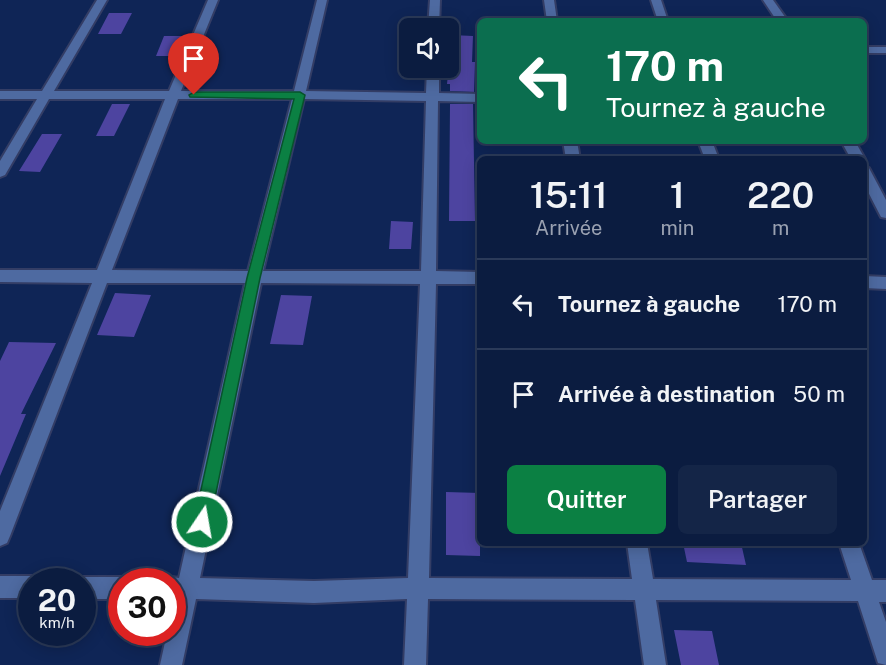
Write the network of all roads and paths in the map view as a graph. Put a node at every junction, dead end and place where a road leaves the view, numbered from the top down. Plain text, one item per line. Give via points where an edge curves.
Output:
1 (102, 0) edge
2 (213, 0) edge
3 (322, 0) edge
4 (435, 0) edge
5 (549, 0) edge
6 (656, 0) edge
7 (768, 0) edge
8 (434, 18) edge
9 (552, 18) edge
10 (662, 18) edge
11 (781, 18) edge
12 (867, 50) edge
13 (886, 50) edge
14 (433, 78) edge
15 (0, 95) edge
16 (172, 95) junction
17 (300, 95) junction
18 (45, 96) junction
19 (432, 98) junction
20 (477, 98) edge
21 (0, 172) edge
22 (867, 177) edge
23 (886, 213) edge
24 (0, 276) edge
25 (102, 277) junction
26 (254, 278) junction
27 (428, 278) junction
28 (477, 278) edge
29 (867, 282) edge
30 (886, 283) edge
31 (0, 536) edge
32 (637, 546) edge
33 (851, 546) edge
34 (185, 568) edge
35 (0, 587) edge
36 (18, 587) edge
37 (186, 588) edge
38 (417, 588) junction
39 (644, 590) junction
40 (876, 591) edge
41 (173, 646) edge
42 (886, 656) edge
43 (171, 665) edge
44 (415, 665) edge
45 (655, 665) edge

1 - 18 street
2 - 16 street
3 - 17 street
4 - 8 street
5 - 9 street
6 - 10 street
7 - 11 street
12 - 13 street
14 - 19 street
15 - 18 street
16 - 17 street
16 - 18 street
16 - 25 street
17 - 19 street
17 - 26 street
18 - 21 street
19 - 20 street
19 - 27 street
22 - 23 street
24 - 25 street
25 - 26 street
25 - 31 street
26 - 27 street
26 - 34 street
27 - 28 street
27 - 38 street
29 - 30 street
32 - 39 street
33 - 40 street
35 - 36 street
37 - 38 street via 314,592
38 - 39 street
38 - 44 street
39 - 40 street
39 - 45 street
40 - 42 street
41 - 43 street

